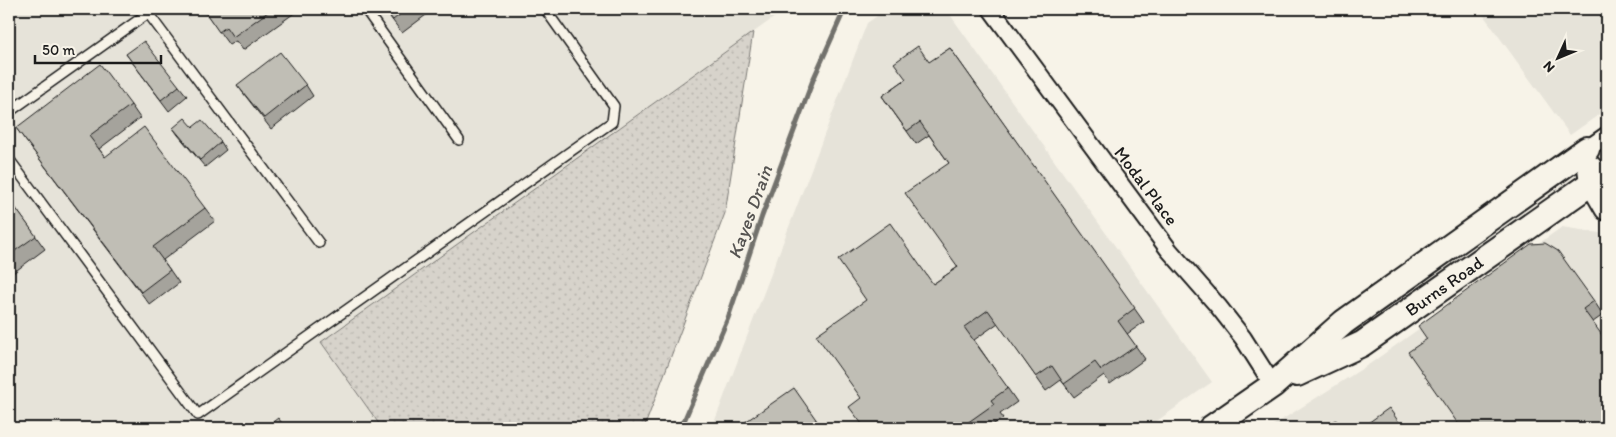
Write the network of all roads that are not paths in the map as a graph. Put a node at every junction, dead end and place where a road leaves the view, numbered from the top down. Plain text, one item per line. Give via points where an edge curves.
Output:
1 (365, 9) edge
2 (544, 9) edge
3 (991, 9) edge
4 (149, 10) edge
5 (9, 112) edge
6 (1607, 135) edge
7 (459, 140) dead end
8 (1597, 155) edge
9 (9, 159) edge
10 (1600, 177) edge
11 (1607, 208) edge
12 (320, 243) dead end
13 (1273, 385) junction
14 (1211, 428) edge

1 - 7 lane
2 - 9 lane via 614,106 612,122 198,415
3 - 13 street, Modal Place via 1163,242 1243,338
4 - 5 lane
4 - 12 lane
6 - 8 street
8 - 10 street
8 - 13 street, Burns Road via 1344,322
10 - 11 street
10 - 13 street, Burns Road via 1362,344
13 - 14 street, Burns Road

